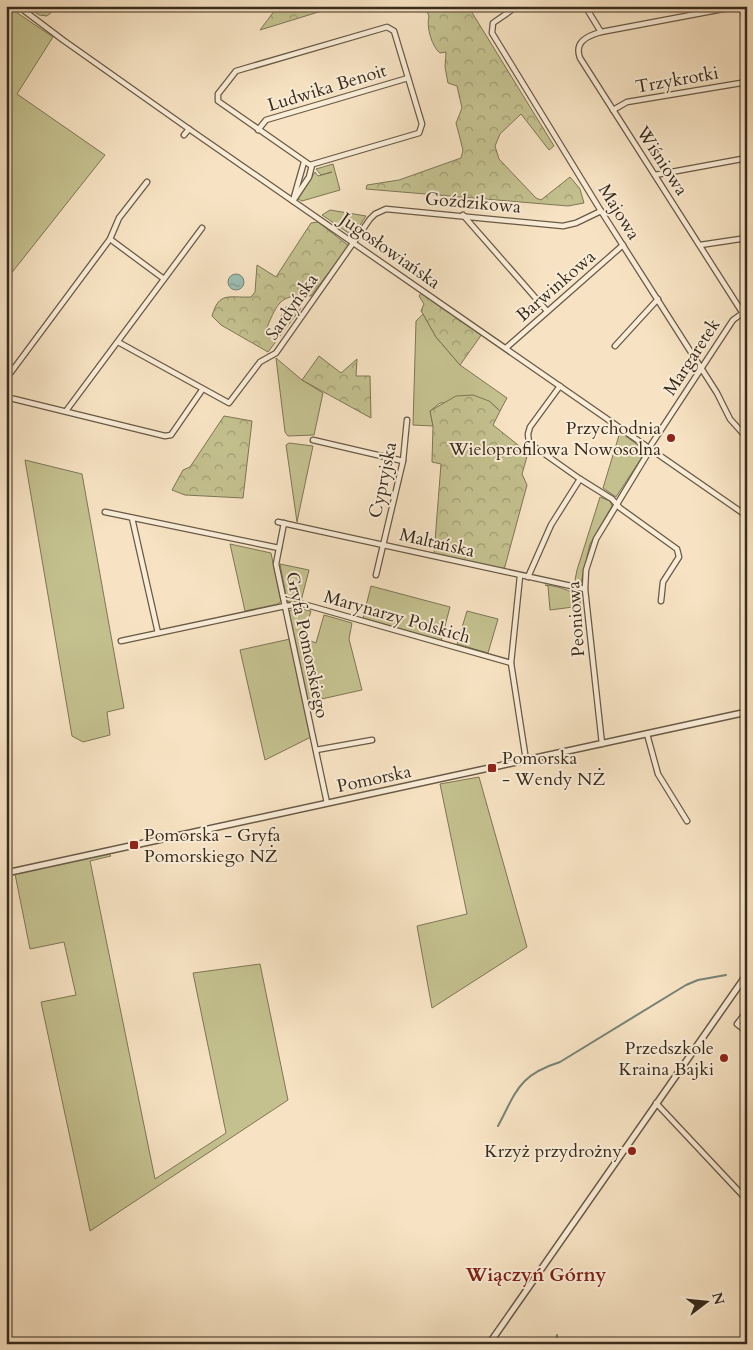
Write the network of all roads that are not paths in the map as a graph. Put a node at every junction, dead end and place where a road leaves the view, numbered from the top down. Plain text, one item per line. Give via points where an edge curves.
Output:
1 (18, 6) edge
2 (585, 6) edge
3 (740, 6) edge
4 (516, 7) edge
5 (747, 30) edge
6 (601, 32) junction
7 (408, 78) junction
8 (747, 82) edge
9 (613, 110) junction
10 (189, 129) junction
11 (258, 130) junction
12 (184, 136) dead end
13 (747, 158) edge
14 (304, 162) junction
15 (312, 165) junction
16 (655, 176) junction
17 (147, 182) dead end
18 (294, 201) junction
19 (601, 211) junction
20 (463, 215) junction
21 (202, 228) dead end
22 (747, 238) edge
23 (110, 240) junction
24 (354, 242) junction
25 (700, 245) junction
26 (623, 246) junction
27 (164, 279) junction
28 (658, 299) junction
29 (547, 311) junction
30 (745, 311) edge
31 (118, 342) junction
32 (615, 346) dead end
33 (506, 348) junction
34 (701, 368) junction
35 (6, 379) edge
36 (560, 386) junction
37 (202, 390) junction
38 (6, 397) edge
39 (66, 411) junction
40 (407, 420) dead end
41 (747, 438) edge
42 (313, 440) dead end
43 (650, 448) junction
44 (403, 460) junction
45 (580, 479) junction
46 (616, 504) junction
47 (105, 512) dead end
48 (747, 516) edge
49 (132, 518) junction
50 (278, 522) dead end
51 (284, 523) junction
52 (383, 545) junction
53 (279, 548) junction
54 (376, 575) dead end
55 (520, 576) junction
56 (528, 577) junction
57 (585, 589) junction
58 (661, 600) dead end
59 (285, 606) junction
60 (158, 633) junction
61 (121, 641) dead end
62 (511, 663) junction
63 (747, 690) edge
64 (747, 712) edge
65 (647, 734) junction
66 (372, 740) dead end
67 (602, 744) junction
68 (316, 750) junction
69 (526, 760) junction
70 (327, 803) junction
71 (687, 821) dead end
72 (6, 873) edge
73 (747, 974) edge
74 (747, 1010) edge
75 (747, 1032) edge
76 (656, 1103) junction
77 (747, 1200) edge
78 (489, 1344) edge

1 - 10 street, Jugosłowiańska
2 - 6 street
3 - 5 street
3 - 6 street
4 - 19 street, Majowa via 493,23 492,33
6 - 9 street, Wiśniowa via 583,40 579,54
7 - 11 street, Ludwika Benoit via 268,119
7 - 11 street, Ludwika Benoit via 390,27 236,71 219,93 218,101
7 - 15 street, Ludwika Benoit via 422,126 420,132
8 - 9 street, Trzykrotki via 627,102
9 - 16 street, Wiśniowa
10 - 12 street
10 - 18 street, Jugosłowiańska
11 - 14 street, Ludwika Benoit
13 - 16 street
14 - 15 street, Ludwika Benoit
14 - 18 street
15 - 18 street via 310,177
16 - 25 street, Wiśniowa
17 - 23 street via 119,218
18 - 24 street, Jugosłowiańska
19 - 20 street, Goździkowa via 563,226
19 - 26 street, Majowa
20 - 24 street, Goździkowa via 384,210 373,215
20 - 29 street
21 - 27 street
22 - 25 street
23 - 27 street
23 - 35 street
24 - 33 street, Jugosłowiańska
24 - 37 street, Sardyńska via 276,353 260,362 231,402 226,403
25 - 30 street, Wiśniowa
26 - 28 street, Majowa
26 - 29 street, Barwinkowa
27 - 31 street
28 - 32 street
28 - 34 street, Majowa
29 - 33 street, Barwinkowa
30 - 34 street, Margaretek via 733,320
31 - 37 street, Sardyńska
31 - 39 street
33 - 36 street, Jugosłowiańska
34 - 41 street, Majowa via 730,419
34 - 43 street, Margaretek
36 - 43 street, Jugosłowiańska
36 - 45 street via 530,427 528,438 532,446
37 - 39 street via 171,435 165,436
38 - 39 street
40 - 44 street, Cypryjska
42 - 44 street
43 - 46 street, Peoniowa
43 - 48 street, Jugosłowiańska
44 - 52 street, Cypryjska
45 - 46 street
45 - 56 street via 551,525
46 - 57 street, Peoniowa via 590,553
46 - 58 street via 678,551 680,557 663,582
47 - 49 street
49 - 53 street
49 - 60 street
50 - 51 street, Maltańska
51 - 52 street, Maltańska
51 - 53 street
52 - 54 street, Cypryjska
52 - 55 street, Maltańska
53 - 59 street, Gryfa Pomorskiego via 276,564
55 - 56 street, Maltańska
55 - 62 street
56 - 57 street, Maltańska
57 - 67 street, Peoniowa
59 - 60 street, Marynarzy Polskich
59 - 62 street, Marynarzy Polskich via 303,604
59 - 68 street, Gryfa Pomorskiego
60 - 61 street, Marynarzy Polskich
62 - 69 street
63 - 64 street
64 - 65 street, Pomorska
65 - 67 street, Pomorska
65 - 71 street via 658,774
66 - 68 street
67 - 69 street, Pomorska
68 - 70 street, Gryfa Pomorskiego
69 - 70 street, Pomorska
70 - 72 street, Pomorska
73 - 76 street
74 - 75 street via 737,1024
76 - 77 street
76 - 78 street

